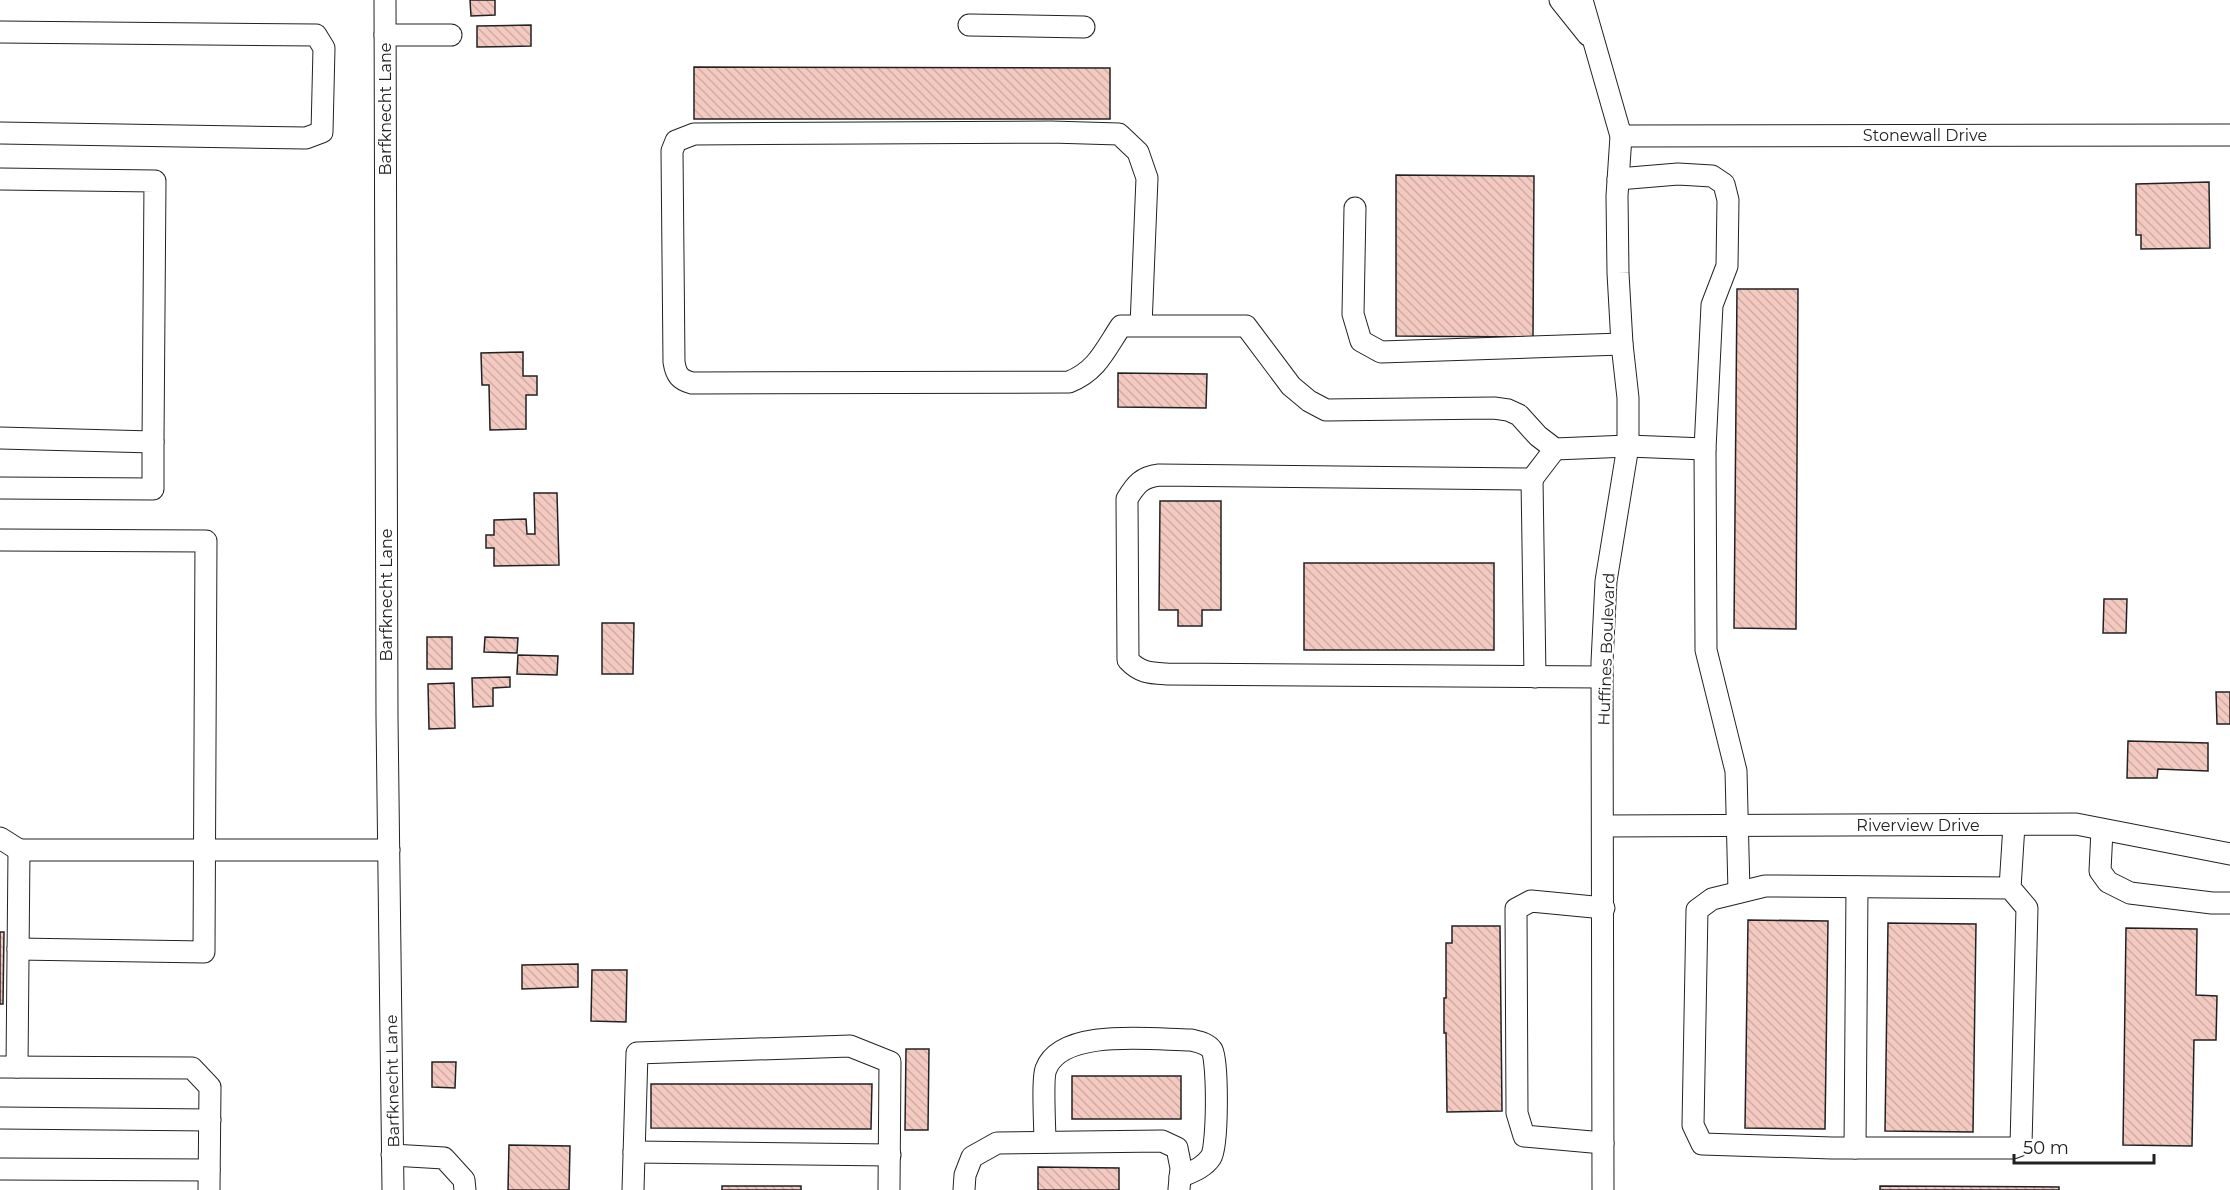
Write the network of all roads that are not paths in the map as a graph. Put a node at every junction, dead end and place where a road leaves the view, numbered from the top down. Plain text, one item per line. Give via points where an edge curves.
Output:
1 (385, 0) edge
2 (1560, 0) edge
3 (1582, 0) edge
4 (969, 25) dead end
5 (1084, 27) dead end
6 (0, 32) edge
7 (385, 34) junction
8 (451, 36) dead end
9 (1594, 43) junction
10 (0, 133) edge
11 (2230, 135) edge
12 (1621, 136) junction
13 (0, 179) edge
14 (1618, 179) junction
15 (1355, 208) dead end
16 (1141, 326) junction
17 (1622, 344) junction
18 (0, 438) edge
19 (153, 442) junction
20 (1628, 446) junction
21 (1556, 449) junction
22 (1705, 449) junction
23 (1532, 479) junction
24 (0, 488) edge
25 (0, 540) edge
26 (1535, 677) junction
27 (1602, 677) junction
28 (2014, 825) junction
29 (1604, 826) junction
30 (1737, 826) junction
31 (2102, 830) junction
32 (0, 838) edge
33 (19, 850) junction
34 (204, 850) junction
35 (388, 850) junction
36 (2230, 854) edge
37 (1857, 887) junction
38 (2010, 888) junction
39 (1739, 892) junction
40 (2230, 903) edge
41 (1604, 908) junction
42 (18, 949) junction
43 (9, 1067) edge
44 (0, 1118) edge
45 (210, 1120) junction
46 (1045, 1142) junction
47 (1603, 1143) junction
48 (1855, 1148) junction
49 (634, 1152) junction
50 (393, 1155) junction
51 (890, 1155) junction
52 (0, 1169) edge
53 (209, 1180) edge
54 (1180, 1184) edge
55 (393, 1190) edge
56 (465, 1190) edge
57 (633, 1190) edge
58 (889, 1190) edge
59 (964, 1190) edge
60 (1603, 1190) edge

1 - 7 street, Barfknecht Lane
2 - 9 street, Huffines Boulevard
3 - 9 street, Huffines Boulevard
4 - 5 street
6 - 10 street via 316,36 324,48 322,132 306,138
7 - 8 street
7 - 35 street, Barfknecht Lane
9 - 12 street, Huffines Boulevard
11 - 12 street, Stonewall Drive
12 - 14 street, Huffines Boulevard
13 - 19 street via 155,181
14 - 17 street, Huffines Boulevard
14 - 22 street via 1678,174 1712,176 1724,184 1728,200 1727,266 1712,305
15 - 17 street via 1353,314 1361,341 1381,352
16 - 16 street via 1121,326 1093,369 1069,382 682,380 674,362 672,151 676,141 694,134 1119,134 1138,152 1147,178
16 - 21 street via 1246,326 1291,386 1326,410 1508,410
17 - 20 street, Huffines Boulevard
18 - 19 street
19 - 24 street via 153,489
20 - 21 street
20 - 22 street
20 - 27 street, Huffines Boulevard via 1606,581
21 - 23 street
22 - 30 street via 1706,650 1736,771
23 - 26 street
23 - 26 street via 1145,477 1127,499 1128,660 1146,673 1167,674
25 - 34 street via 206,541
26 - 27 street
27 - 29 street, Huffines Boulevard
28 - 30 street, Riverview Drive
28 - 31 street, Riverview Drive via 2076,824
28 - 38 street
29 - 30 street, Riverview Drive
29 - 41 street, Huffines Boulevard
30 - 39 street
31 - 36 street, Riverview Drive
31 - 40 street via 2100,871 2108,882 2130,893
32 - 33 street
33 - 34 street
33 - 42 street
34 - 35 street
34 - 42 street via 204,952
35 - 50 street, Barfknecht Lane
37 - 38 street
37 - 39 street via 1765,886
37 - 48 street
38 - 48 street via 2027,908 2021,1145
39 - 48 street via 1712,898 1697,910 1693,1125 1702,1144
41 - 47 street, Huffines Boulevard
41 - 47 street via 1531,901 1516,909 1517,1113 1524,1136
42 - 43 street
43 - 45 street via 192,1068 210,1087
44 - 45 street
45 - 53 street
46 - 54 street via 1162,1141 1177,1148
46 - 54 street via 1045,1070 1065,1048 1102,1039 1191,1040 1205,1044 1212,1051 1217,1072 1212,1155
46 - 59 street via 997,1143 972,1157
47 - 60 street, Huffines Boulevard
49 - 51 street
49 - 51 street via 637,1053 850,1046 890,1062
49 - 57 street
50 - 55 street, Barfknecht Lane
50 - 56 street via 444,1158 464,1180
51 - 58 street
52 - 53 street

